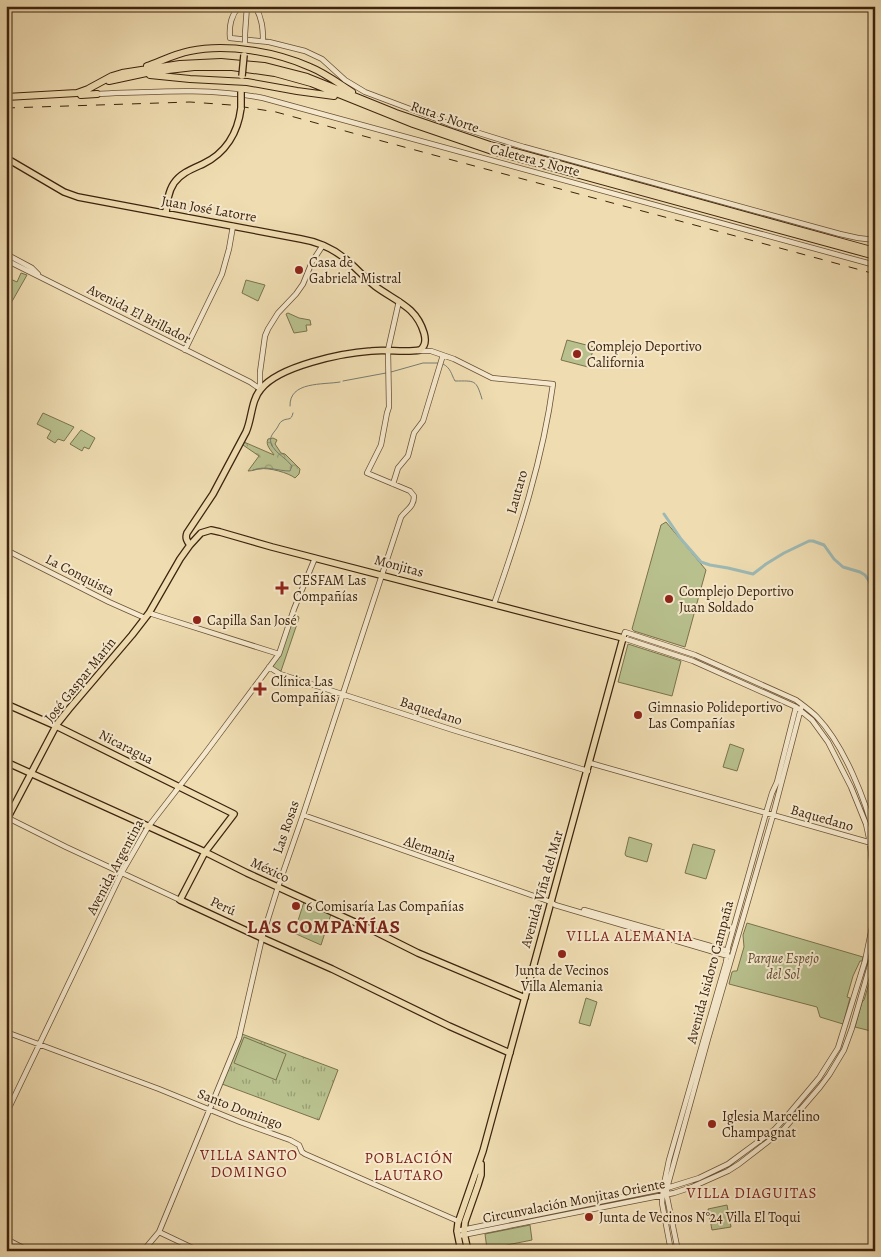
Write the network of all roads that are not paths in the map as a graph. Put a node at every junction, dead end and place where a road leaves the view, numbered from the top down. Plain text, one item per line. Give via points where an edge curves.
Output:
1 (239, 6) edge
2 (247, 6) edge
3 (255, 6) edge
4 (262, 41) junction
5 (244, 53) junction
6 (131, 71) junction
7 (140, 74) junction
8 (242, 79) junction
9 (97, 94) joint
10 (77, 96) junction
11 (6, 98) edge
12 (354, 101) junction
13 (368, 102) junction
14 (6, 158) edge
15 (167, 202) junction
16 (155, 212) junction
17 (166, 213) junction
18 (176, 215) junction
19 (234, 226) junction
20 (875, 240) edge
21 (323, 246) junction
22 (875, 251) edge
23 (6, 254) edge
24 (875, 256) edge
25 (6, 260) edge
26 (875, 265) edge
27 (43, 278) junction
28 (399, 301) junction
29 (425, 344) junction
30 (185, 350) junction
31 (388, 350) junction
32 (418, 351) junction
33 (431, 351) junction
34 (443, 355) junction
35 (260, 389) junction
36 (393, 484) junction
37 (190, 545) junction
38 (6, 550) edge
39 (315, 558) junction
40 (180, 559) joint
41 (382, 574) junction
42 (494, 604) junction
43 (147, 615) junction
44 (624, 635) junction
45 (279, 654) junction
46 (269, 667) junction
47 (342, 694) junction
48 (796, 700) junction
49 (6, 704) edge
50 (802, 705) junction
51 (799, 709) junction
52 (56, 726) junction
53 (6, 762) edge
54 (590, 763) junction
55 (588, 771) junction
56 (32, 774) junction
57 (178, 787) junction
58 (766, 813) junction
59 (303, 815) junction
60 (773, 815) junction
61 (7, 820) edge
62 (148, 826) junction
63 (875, 838) edge
64 (872, 844) edge
65 (205, 852) junction
66 (122, 872) junction
67 (278, 887) junction
68 (180, 900) junction
69 (551, 902) junction
70 (262, 938) junction
71 (875, 948) edge
72 (730, 954) junction
73 (525, 998) junction
74 (6, 1032) edge
75 (39, 1045) junction
76 (510, 1053) junction
77 (819, 1078) junction
78 (820, 1087) junction
79 (209, 1110) junction
80 (6, 1114) edge
81 (478, 1173) junction
82 (665, 1189) junction
83 (665, 1195) junction
84 (458, 1221) junction
85 (159, 1232) junction
86 (461, 1233) junction
87 (6, 1239) edge
88 (29, 1251) edge
89 (143, 1251) edge
90 (199, 1251) edge
91 (461, 1251) edge
92 (468, 1251) edge
93 (671, 1251) edge
94 (678, 1251) edge

1 - 4 street, Caletera 5 Norte via 231,19 230,38
2 - 5 street, bridge
3 - 4 street via 262,23
4 - 20 street, Caletera 5 Norte via 311,53 365,92 478,134 840,234
5 - 6 highway via 213,48 190,51
5 - 8 main road, bridge
5 - 13 highway via 283,58 310,66
6 - 11 highway, Ruta 5 Norte via 77,93
6 - 13 highway, Ruta 5 Norte via 203,62 253,65 302,76
7 - 8 highway via 190,79
7 - 10 highway, Ruta 5 Norte via 108,82
7 - 12 highway, Ruta 5 Norte via 206,66 253,69 302,80
8 - 12 highway
8 - 15 main road, bridge via 239,119 223,150 179,177
9 - 10 highway
9 - 26 street, Caletera 5 Norte via 205,91 262,98
10 - 11 highway, Ruta 5 Norte
12 - 24 highway, Ruta 5 Norte via 507,155
13 - 22 highway, Ruta 5 Norte via 490,145
14 - 16 main road, Juan José Latorre via 60,190
15 - 16 main road via 163,209
15 - 17 main road
15 - 18 main road
16 - 17 main road, Juan José Latorre
17 - 18 main road, Juan José Latorre
18 - 19 main road, Juan José Latorre
19 - 21 main road, Juan José Latorre
19 - 30 street via 222,274
21 - 28 main road, Juan José Latorre via 344,258 373,284
21 - 35 street via 303,284 268,329
23 - 27 street
25 - 27 street, Avenida El Brillador
27 - 30 street, Avenida El Brillador
28 - 29 main road, Juan José Latorre via 419,320
28 - 31 street
29 - 32 main road
29 - 33 street
30 - 35 street, Avenida El Brillador
31 - 32 main road
31 - 35 main road via 337,356 297,367 275,376
31 - 36 street via 389,407 382,445 368,473
32 - 33 street
33 - 34 street
34 - 36 street via 423,421 414,433 408,456 398,468
34 - 42 street, Lautaro via 492,378 553,384 539,457
35 - 37 main road via 246,432 186,536
36 - 41 street, Las Rosas via 413,493 414,499 401,517
37 - 39 main road, Monjitas via 202,533 211,530
37 - 40 main road, Monjitas
38 - 43 street, La Conquista via 103,599
39 - 41 main road, Monjitas
39 - 45 street, Avenida Argentina
40 - 43 main road, José Gaspar Marín
41 - 42 main road, Monjitas
41 - 47 street, Las Rosas
42 - 44 main road, Monjitas
43 - 45 street, La Conquista
43 - 52 main road, José Gaspar Marín
44 - 48 street via 695,655
44 - 51 street via 693,661
44 - 54 main road, Avenida Viña del Mar
45 - 46 street, Avenida Argentina
46 - 47 street, Baquedano via 280,674
46 - 57 street, Avenida Argentina
47 - 55 street, Baquedano
47 - 59 street, Las Rosas
48 - 50 street
48 - 51 street, Avenida Isidoro Campaña
49 - 52 main road, Nicaragua
50 - 51 street, Avenida Isidoro Campaña
50 - 63 street via 823,723 842,753 866,807
51 - 58 street, Avenida Isidoro Campaña
51 - 60 street, Avenida Isidoro Campaña
51 - 64 street, Circunvalación Monjitas Oriente via 818,727 841,766 855,794
52 - 56 main road, José Gaspar Marín
52 - 57 main road, Nicaragua
53 - 56 main road, México
54 - 55 main road, Avenida Viña del Mar
54 - 58 street, Baquedano
55 - 69 main road, Avenida Viña del Mar
56 - 61 main road, José Gaspar Marín
56 - 62 main road, México
57 - 62 street, Avenida Argentina
57 - 65 main road, Nicaragua via 234,814
58 - 60 street, Baquedano
58 - 72 street, Avenida Isidoro Campaña
59 - 67 street, Las Rosas
59 - 69 street, Alemania
60 - 64 street, Baquedano
60 - 72 street, Avenida Isidoro Campaña
61 - 66 street, Perú
62 - 65 main road, México
62 - 66 street, Avenida Argentina
64 - 77 street, Circunvalación Monjitas Oriente via 872,928 865,961 838,1048
65 - 67 main road, México
65 - 68 main road
66 - 68 street, Perú
66 - 75 street, Avenida Argentina
67 - 70 street, Las Rosas
67 - 73 main road, México via 425,956
68 - 70 main road, Perú
69 - 72 street, Alemania
69 - 73 main road, Avenida Viña del Mar
70 - 76 main road, Perú
70 - 79 street, Las Rosas via 239,1038
71 - 78 street, Circunvalación Monjitas Oriente via 844,1050
72 - 82 street, Avenida Isidoro Campaña via 674,1142
73 - 76 main road, Avenida Viña del Mar
74 - 75 street, Santo Domingo
75 - 79 street, Santo Domingo
75 - 80 street, Avenida Argentina
76 - 81 main road, Avenida Viña del Mar
77 - 78 street via 816,1086
77 - 82 street, Circunvalación Monjitas Oriente via 774,1130 736,1159 699,1178
78 - 83 street, Circunvalación Monjitas Oriente via 783,1130 728,1171
79 - 84 street, Santo Domingo via 292,1141 307,1155
79 - 85 street, Las Rosas
81 - 84 main road, Avenida Viña del Mar
81 - 86 main road, Avenida Viña del Mar via 478,1185
82 - 83 street, Avenida Isidoro Campaña
82 - 86 street, Circunvalación Monjitas Oriente
83 - 86 street, Circunvalación Monjitas Oriente
83 - 93 street, Avenida Isidoro Campaña via 662,1203
83 - 94 street, Avenida Isidoro Campaña
84 - 86 main road, Avenida Viña del Mar
85 - 89 street, Las Rosas
85 - 90 street
86 - 91 main road, Avenida Viña del Mar
86 - 92 main road, Avenida Viña del Mar
87 - 88 street

